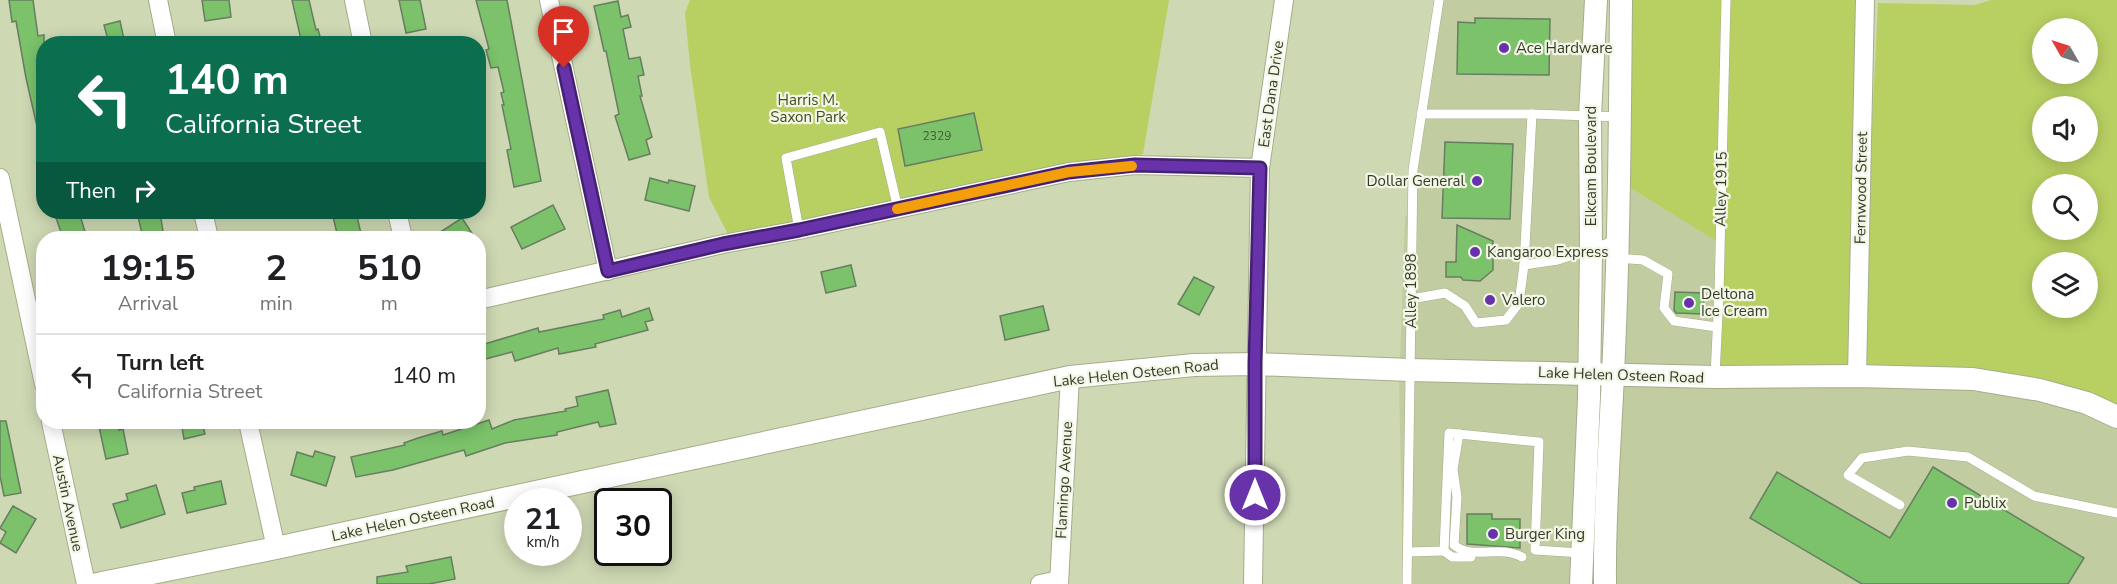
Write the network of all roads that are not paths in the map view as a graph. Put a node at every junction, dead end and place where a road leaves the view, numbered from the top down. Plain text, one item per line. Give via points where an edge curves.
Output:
1 (158, 0) edge
2 (354, 0) edge
3 (549, 0) edge
4 (1284, 0) edge
5 (1439, 0) edge
6 (1596, 0) edge
7 (1621, 0) edge
8 (1726, 0) edge
9 (1865, 0) edge
10 (165, 36) edge
11 (361, 36) edge
12 (1421, 114) junction
13 (1532, 114) junction
14 (1590, 116) junction
15 (1620, 117) junction
16 (1260, 168) junction
17 (0, 178) edge
18 (898, 209) junction
19 (799, 230) junction
20 (1591, 249) junction
21 (1617, 249) junction
22 (1524, 265) junction
23 (608, 271) junction
24 (486, 298) edge
25 (1411, 299) junction
26 (1717, 327) junction
27 (36, 347) edge
28 (1255, 364) junction
29 (1410, 370) junction
30 (1588, 373) junction
31 (1613, 374) junction
32 (1857, 376) junction
33 (1070, 377) junction
34 (1715, 377) junction
35 (2117, 417) edge
36 (53, 429) edge
37 (250, 429) edge
38 (1459, 434) junction
39 (1900, 505) dead end
40 (2117, 513) edge
41 (276, 548) junction
42 (1535, 550) junction
43 (1444, 551) junction
44 (1408, 552) junction
45 (1581, 553) junction
46 (1604, 553) junction
47 (1522, 557) junction
48 (1059, 582) edge
49 (86, 584) edge
50 (97, 584) edge
51 (1040, 584) edge
52 (1253, 584) edge
53 (1407, 584) edge
54 (1581, 584) edge
55 (1605, 584) edge

1 - 10 street
2 - 11 street
3 - 23 street
4 - 16 street, East Dana Drive
5 - 12 lane, Alley 1898
6 - 14 street, Elkcam Boulevard
7 - 15 street, Elkcam Boulevard
8 - 26 lane, Alley 1915
9 - 32 street, Fernwood Street
12 - 13 lane
12 - 25 lane, Alley 1898 via 1413,170
13 - 14 lane
13 - 22 lane
14 - 15 lane
14 - 20 street, Elkcam Boulevard
15 - 21 street, Elkcam Boulevard
16 - 18 street via 1135,165 1069,172
16 - 28 street, East Dana Drive
17 - 27 street
18 - 19 street
18 - 19 lane via 880,132 786,158
19 - 23 street
20 - 21 lane
20 - 22 lane via 1558,260
20 - 30 street, Elkcam Boulevard
21 - 26 lane via 1668,274 1664,308 1674,321
21 - 31 street, Elkcam Boulevard
22 - 25 lane via 1519,303 1506,320 1476,323 1465,306 1445,293
23 - 24 street
25 - 29 lane, Alley 1898
26 - 34 lane, Alley 1915
28 - 29 street, Lake Helen Osteen Road
28 - 33 street, Lake Helen Osteen Road via 1194,365
28 - 52 street, East Dana Drive
29 - 30 street, Lake Helen Osteen Road
29 - 44 lane, Alley 1898
30 - 31 street, Lake Helen Osteen Road
30 - 45 street, Elkcam Boulevard
31 - 34 street, Lake Helen Osteen Road
31 - 46 street, Elkcam Boulevard
32 - 34 street, Lake Helen Osteen Road
32 - 35 street, Lake Helen Osteen Road via 1973,379 2040,390 2087,403
33 - 41 street, Lake Helen Osteen Road
33 - 48 street, Flamingo Avenue
36 - 49 street, Austin Avenue
37 - 41 street
38 - 42 lane via 1539,442
38 - 43 lane via 1449,433
38 - 47 lane via 1453,469 1457,497 1454,545 1463,553 1511,551
39 - 40 lane via 1848,476 1862,458 1908,451 1968,457 2034,496
41 - 50 street, Lake Helen Osteen Road
42 - 45 lane
42 - 47 lane
43 - 44 lane
43 - 47 lane via 1452,557
44 - 53 lane, Alley 1898
45 - 46 lane
45 - 54 street, Elkcam Boulevard
46 - 55 street, Elkcam Boulevard
48 - 51 street

